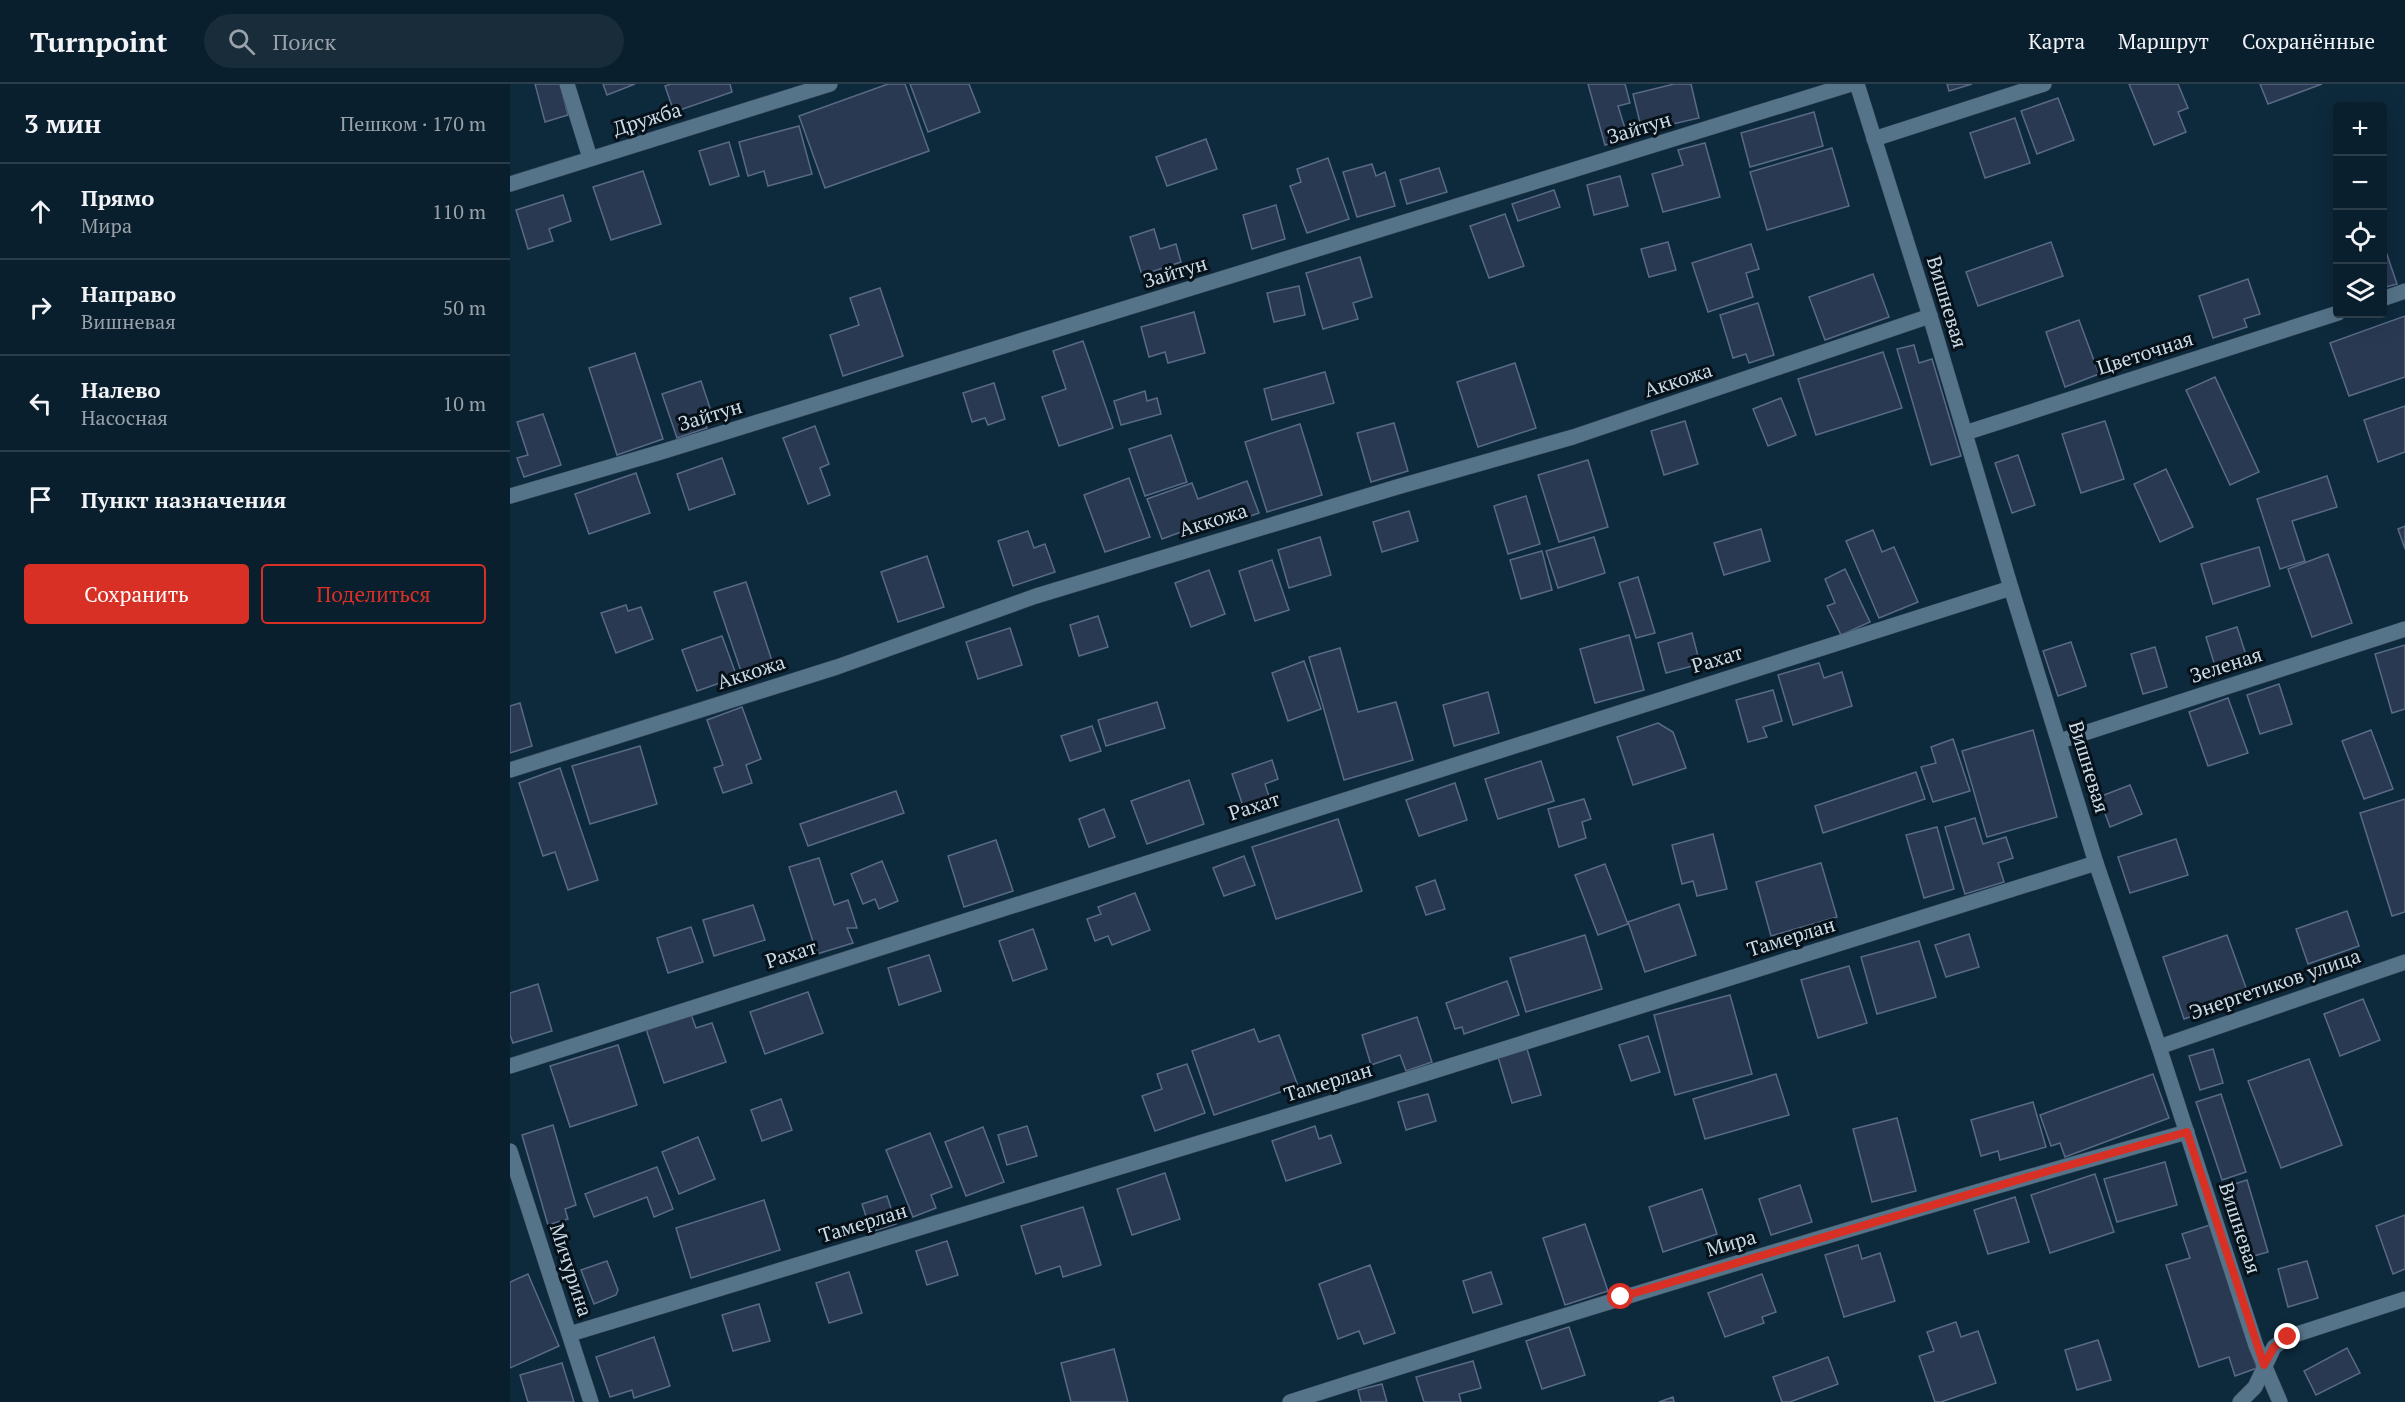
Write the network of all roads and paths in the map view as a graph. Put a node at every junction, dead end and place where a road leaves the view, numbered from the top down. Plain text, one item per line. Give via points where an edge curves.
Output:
1 (567, 84) edge
2 (830, 84) edge
3 (1851, 84) edge
4 (1857, 84) edge
5 (2044, 84) edge
6 (1874, 139) junction
7 (590, 158) junction
8 (510, 184) edge
9 (2405, 291) edge
10 (2387, 297) edge
11 (2333, 314) edge
12 (1930, 316) junction
13 (1965, 433) junction
14 (510, 495) edge
15 (2011, 588) junction
16 (2405, 628) edge
17 (2060, 741) junction
18 (510, 770) edge
19 (2096, 863) junction
20 (2405, 962) edge
21 (2159, 1047) junction
22 (510, 1066) edge
23 (2187, 1132) junction
24 (510, 1151) edge
25 (2405, 1299) edge
26 (570, 1334) junction
27 (2264, 1365) junction
28 (591, 1402) edge
29 (1290, 1402) edge
30 (2240, 1402) edge
31 (2280, 1402) edge

1 - 7 street
2 - 7 street, Дружба
3 - 14 street, Зайтун via 661,453
4 - 6 street, Вишневая
5 - 6 street
6 - 12 street, Вишневая
7 - 8 street, Дружба
9 - 10 street
11 - 13 street, Цветочная
12 - 13 street, Вишневая
12 - 18 street, Аккожа via 1573,437 1036,596 837,667
13 - 15 street, Вишневая
15 - 17 street, Вишневая
15 - 22 street, Рахат
16 - 17 street, Зеленая
17 - 19 street, Вишневая
19 - 21 street, Вишневая
19 - 26 street, Тамерлан via 1367,1092
20 - 21 street, Энергетиков улица
21 - 23 street, Вишневая
23 - 27 street, Вишневая
23 - 29 street, Мира via 1632,1293
24 - 26 street, Мичурина
25 - 27 street via 2288,1337 2274,1347
26 - 28 street, Мичурина
27 - 30 street via 2256,1387
27 - 31 street, Вишневая

